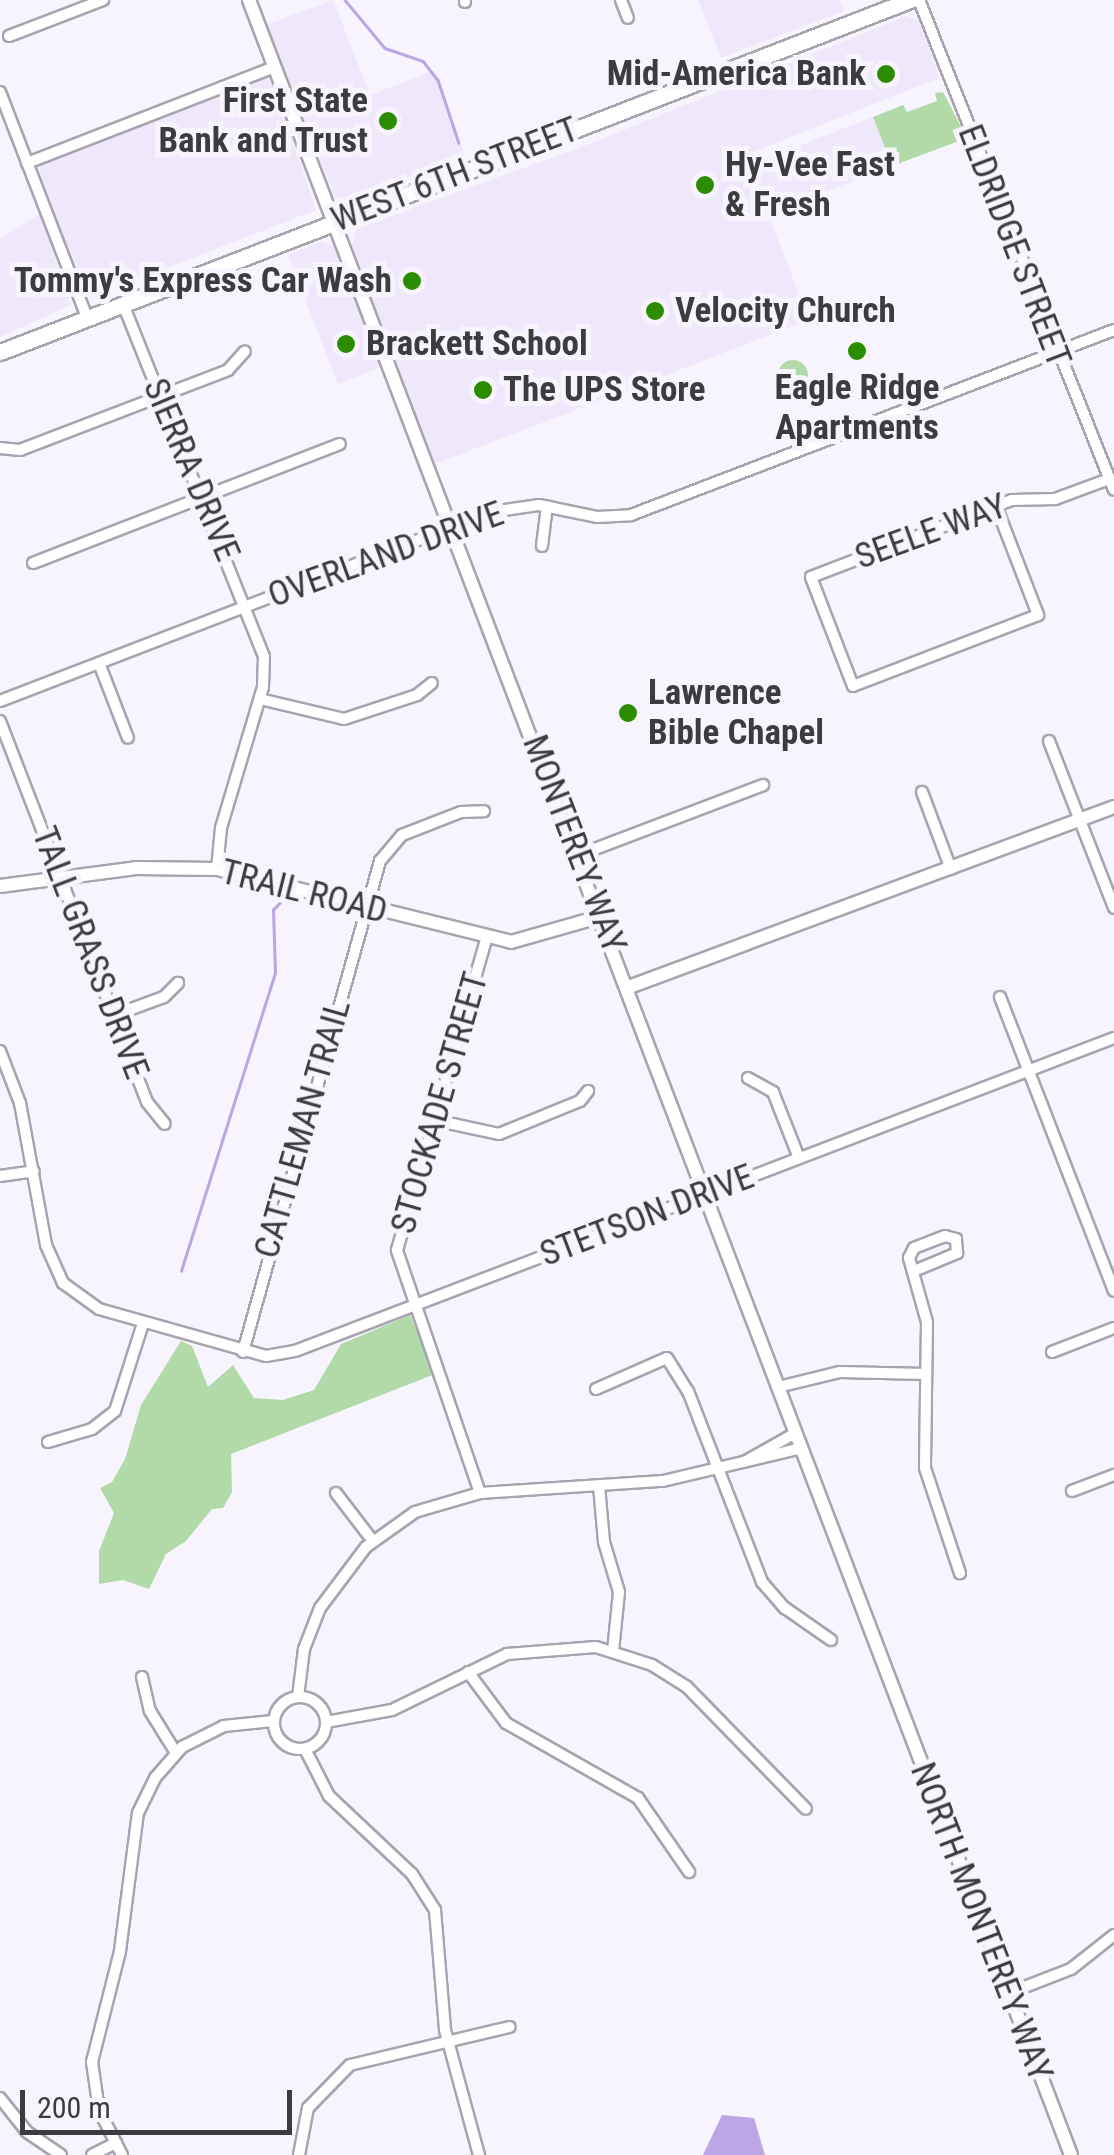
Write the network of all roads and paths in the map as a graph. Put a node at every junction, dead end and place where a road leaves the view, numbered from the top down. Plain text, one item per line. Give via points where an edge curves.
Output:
1 (102, 0) edge
2 (249, 0) edge
3 (621, 0) edge
4 (910, 0) edge
5 (919, 0) edge
6 (628, 18) dead end
7 (9, 36) dead end
8 (275, 68) junction
9 (0, 92) edge
10 (28, 164) junction
11 (334, 221) junction
12 (123, 304) junction
13 (87, 318) junction
14 (1114, 330) edge
15 (245, 350) dead end
16 (0, 352) edge
17 (1056, 354) junction
18 (158, 396) junction
19 (340, 444) dead end
20 (0, 448) edge
21 (1112, 484) edge
22 (198, 499) junction
23 (548, 506) junction
24 (996, 506) junction
25 (452, 527) junction
26 (542, 546) dead end
27 (33, 563) dead end
28 (247, 606) junction
29 (99, 663) junction
30 (432, 683) dead end
31 (260, 699) junction
32 (0, 701) edge
33 (0, 720) edge
34 (128, 738) dead end
35 (1050, 742) dead end
36 (763, 784) dead end
37 (922, 792) dead end
38 (1114, 807) edge
39 (484, 811) dead end
40 (1081, 819) junction
41 (578, 855) junction
42 (216, 869) junction
43 (951, 869) junction
44 (60, 876) junction
45 (0, 886) edge
46 (368, 906) junction
47 (1114, 908) edge
48 (602, 916) junction
49 (486, 939) junction
50 (178, 983) dead end
51 (630, 987) junction
52 (1000, 997) dead end
53 (116, 1015) junction
54 (1114, 1038) edge
55 (0, 1050) edge
56 (1029, 1072) junction
57 (748, 1078) dead end
58 (588, 1091) dead end
59 (434, 1120) junction
60 (165, 1124) dead end
61 (800, 1158) junction
62 (34, 1171) junction
63 (0, 1176) edge
64 (707, 1192) junction
65 (914, 1271) junction
66 (1114, 1290) edge
67 (414, 1306) junction
68 (143, 1323) junction
69 (1114, 1328) edge
70 (243, 1352) junction
71 (1052, 1352) dead end
72 (926, 1374) junction
73 (778, 1388) junction
74 (596, 1389) dead end
75 (48, 1442) dead end
76 (794, 1442) junction
77 (720, 1469) junction
78 (1114, 1475) edge
79 (598, 1486) junction
80 (1072, 1491) dead end
81 (480, 1492) junction
82 (336, 1493) dead end
83 (372, 1540) junction
84 (960, 1573) dead end
85 (831, 1640) dead end
86 (613, 1651) junction
87 (468, 1672) junction
88 (142, 1677) dead end
89 (891, 1690) joint
90 (298, 1696) junction
91 (273, 1721) junction
92 (326, 1722) junction
93 (305, 1749) junction
94 (176, 1753) junction
95 (806, 1810) dead end
96 (690, 1872) dead end
97 (1114, 1935) edge
98 (1009, 1993) junction
99 (510, 2027) dead end
100 (447, 2041) junction
101 (0, 2098) edge
102 (116, 2143) junction
103 (62, 2155) edge
104 (92, 2155) edge
105 (122, 2155) edge
106 (299, 2155) edge
107 (479, 2155) edge
108 (1071, 2155) edge

1 - 7 street
2 - 8 street, MONTEREY WAY
3 - 6 street
4 - 11 main road, WEST 6TH STREET
5 - 17 street, ELDRIDGE STREET
8 - 10 street
8 - 11 street, MONTEREY WAY
9 - 10 street
10 - 13 street
11 - 12 main road, WEST 6TH STREET
11 - 25 street, MONTEREY WAY
12 - 13 main road, WEST 6TH STREET
12 - 18 street, SIERRA DRIVE
13 - 16 main road, WEST 6TH STREET
14 - 17 street, OVERLAND DRIVE
15 - 18 street via 228,370
17 - 21 street, ELDRIDGE STREET
17 - 23 street, OVERLAND DRIVE via 648,510 597,517
18 - 20 street via 20,450
18 - 22 street, SIERRA DRIVE
19 - 22 street
21 - 24 street, SEELE WAY via 1055,500
22 - 27 street
22 - 28 street, SIERRA DRIVE
23 - 25 street, OVERLAND DRIVE via 505,508
23 - 26 street
24 - 24 street, SEELE WAY via 811,576 854,686 1038,615
25 - 28 street, OVERLAND DRIVE
25 - 41 street, MONTEREY WAY
28 - 29 street, OVERLAND DRIVE
28 - 31 street, SIERRA DRIVE via 264,657
29 - 32 street, OVERLAND DRIVE
29 - 34 street
30 - 31 street via 417,695 344,720
31 - 42 street, SIERRA DRIVE via 221,828
33 - 44 street, TALL GRASS DRIVE
35 - 40 street
36 - 41 street
37 - 43 street
38 - 40 street
39 - 46 street, CATTLEMAN TRAIL via 461,812 398,838 380,861
40 - 43 street
40 - 47 street
41 - 48 street, MONTEREY WAY
42 - 44 street, TRAIL ROAD
42 - 46 street, TRAIL ROAD
43 - 51 street
44 - 45 street, TRAIL ROAD
44 - 53 street, TALL GRASS DRIVE
46 - 49 street, TRAIL ROAD
46 - 70 street, CATTLEMAN TRAIL via 241,1339
48 - 49 street, TRAIL ROAD via 535,940
48 - 51 street, MONTEREY WAY
49 - 59 street, STOCKADE STREET
50 - 53 street via 164,996
51 - 64 street, MONTEREY WAY
52 - 56 street
53 - 60 street, TALL GRASS DRIVE via 147,1102
54 - 56 street, STETSON DRIVE
55 - 62 street, STETSON DRIVE
56 - 61 street, STETSON DRIVE
56 - 66 street
57 - 61 street via 778,1101
58 - 59 street via 580,1101 499,1134
59 - 67 street, STOCKADE STREET via 398,1250
61 - 64 street, STETSON DRIVE
62 - 63 street
62 - 68 street, STETSON DRIVE via 46,1245 64,1284 86,1302
64 - 67 street, STETSON DRIVE
64 - 73 street, MONTEREY WAY
65 - 65 street via 914,1248 956,1239 957,1253
65 - 72 street via 924,1300
67 - 70 street, STETSON DRIVE via 294,1351
67 - 81 street, STOCKADE STREET
68 - 70 street, STETSON DRIVE
68 - 75 street via 115,1411 92,1429
69 - 71 street
72 - 73 street via 840,1372
72 - 84 street via 924,1468
73 - 76 street, MONTEREY WAY
74 - 77 street via 668,1358
76 - 77 street
76 - 89 street, MONTEREY WAY
77 - 79 street
77 - 85 street via 762,1582 785,1608
78 - 80 street
79 - 81 street
79 - 86 street via 604,1542 620,1592
81 - 83 street via 416,1512
82 - 83 street
83 - 90 street via 320,1608 304,1649
86 - 87 street via 532,1648
86 - 95 street via 687,1687
87 - 92 street via 392,1710
87 - 96 street via 506,1723 638,1798
88 - 94 street via 150,1710
89 - 98 street, NORTH MONTEREY WAY
90 - 91 street via 279,1707
90 - 92 street via 321,1707
91 - 93 street via 282,1743
91 - 94 street via 224,1726
92 - 93 street via 320,1740
93 - 100 street via 341,1811 412,1874 430,1899 442,1940
94 - 102 street via 154,1778 138,1814 122,1939 94,2042 95,2095
97 - 98 street via 1071,1969
98 - 108 street, NORTH MONTEREY WAY
99 - 100 street
100 - 106 street via 373,2056 337,2074 308,2108
100 - 107 street
101 - 103 street via 27,2132
102 - 104 street
102 - 105 street

